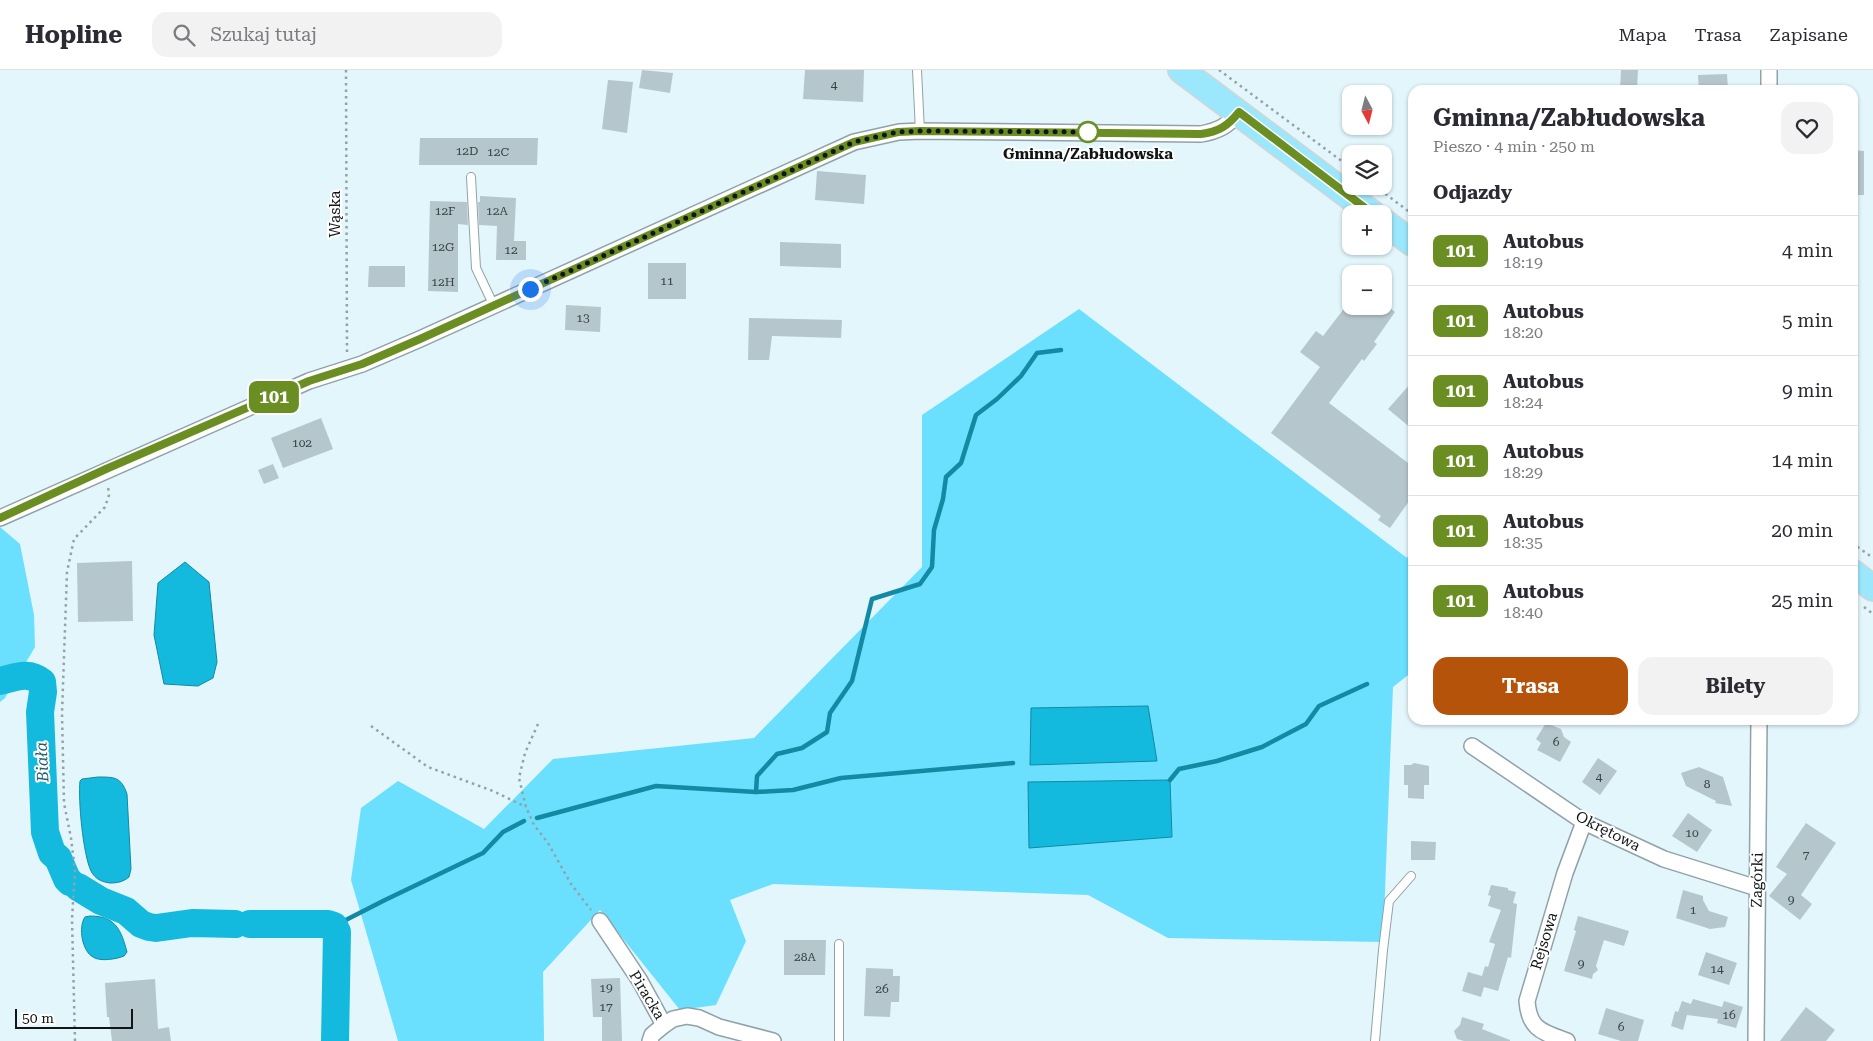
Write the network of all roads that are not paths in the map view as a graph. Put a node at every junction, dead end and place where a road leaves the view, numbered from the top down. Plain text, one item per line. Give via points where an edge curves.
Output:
1 (917, 70) edge
2 (1182, 70) edge
3 (1769, 70) edge
4 (1769, 85) edge
5 (1239, 112) junction
6 (920, 131) junction
7 (470, 177) dead end
8 (1361, 205) edge
9 (1392, 228) edge
10 (1408, 240) edge
11 (494, 306) junction
12 (0, 518) edge
13 (1858, 577) edge
14 (1873, 588) edge
15 (1759, 725) edge
16 (1472, 746) dead end
17 (1584, 822) junction
18 (1411, 876) dead end
19 (1757, 888) junction
20 (600, 921) road end
21 (839, 944) dead end
22 (664, 1025) junction
23 (650, 1041) edge
24 (773, 1041) edge
25 (839, 1041) edge
26 (1375, 1041) edge
27 (1567, 1041) edge
28 (1756, 1041) edge

1 - 6 lane
2 - 5 highway
3 - 4 street
5 - 6 street via 1231,123 1221,129 1201,134
5 - 8 highway
6 - 11 street via 892,133 854,142
7 - 11 lane via 476,268
9 - 10 highway
11 - 12 street via 362,364 309,381
13 - 14 highway
15 - 19 street, Zagórki
16 - 17 street, Okrętowa
17 - 19 street, Okrętowa via 1664,858
17 - 27 street, Rejsowa via 1565,873 1527,1001 1532,1024 1542,1032
18 - 26 lane via 1389,901
19 - 28 street, Zagórki
20 - 22 street, Piracka via 640,981
21 - 25 lane
22 - 23 street
22 - 24 street, Piracka via 687,1016

